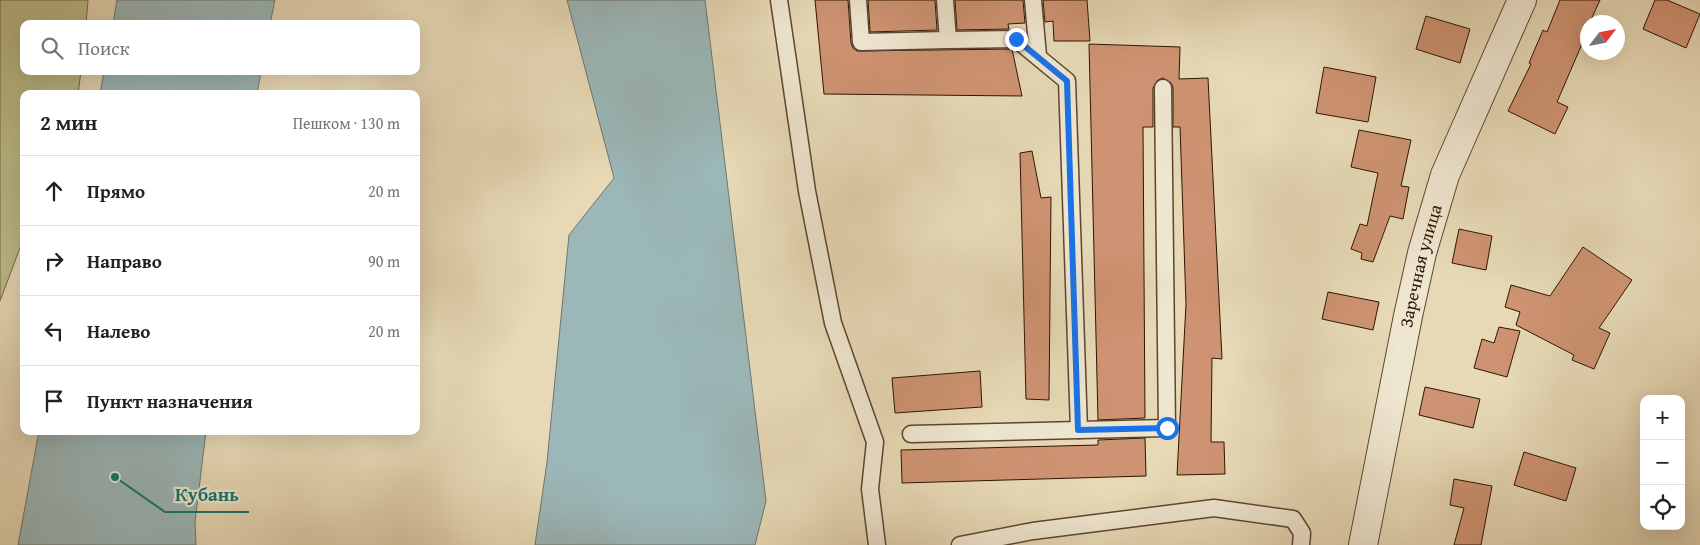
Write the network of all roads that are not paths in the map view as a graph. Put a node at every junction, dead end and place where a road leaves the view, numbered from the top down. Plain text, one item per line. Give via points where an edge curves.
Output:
1 (779, 0) edge
2 (858, 0) edge
3 (944, 0) edge
4 (1034, 0) edge
5 (1522, 0) edge
6 (948, 40) junction
7 (1038, 56) junction
8 (1163, 88) dead end
9 (1078, 430) junction
10 (912, 434) dead end
11 (877, 545) edge
12 (960, 545) edge
13 (1302, 545) edge
14 (1363, 545) edge

1 - 11 lane via 807,191 833,323 875,442 870,489
2 - 6 lane via 861,42
3 - 6 lane
4 - 7 lane
5 - 14 street, Заречная улица via 1445,175 1422,253
6 - 7 lane via 1016,39
7 - 9 lane via 1067,81
8 - 9 lane via 1167,428
9 - 10 lane
12 - 13 lane via 1214,508 1293,519 1302,533

